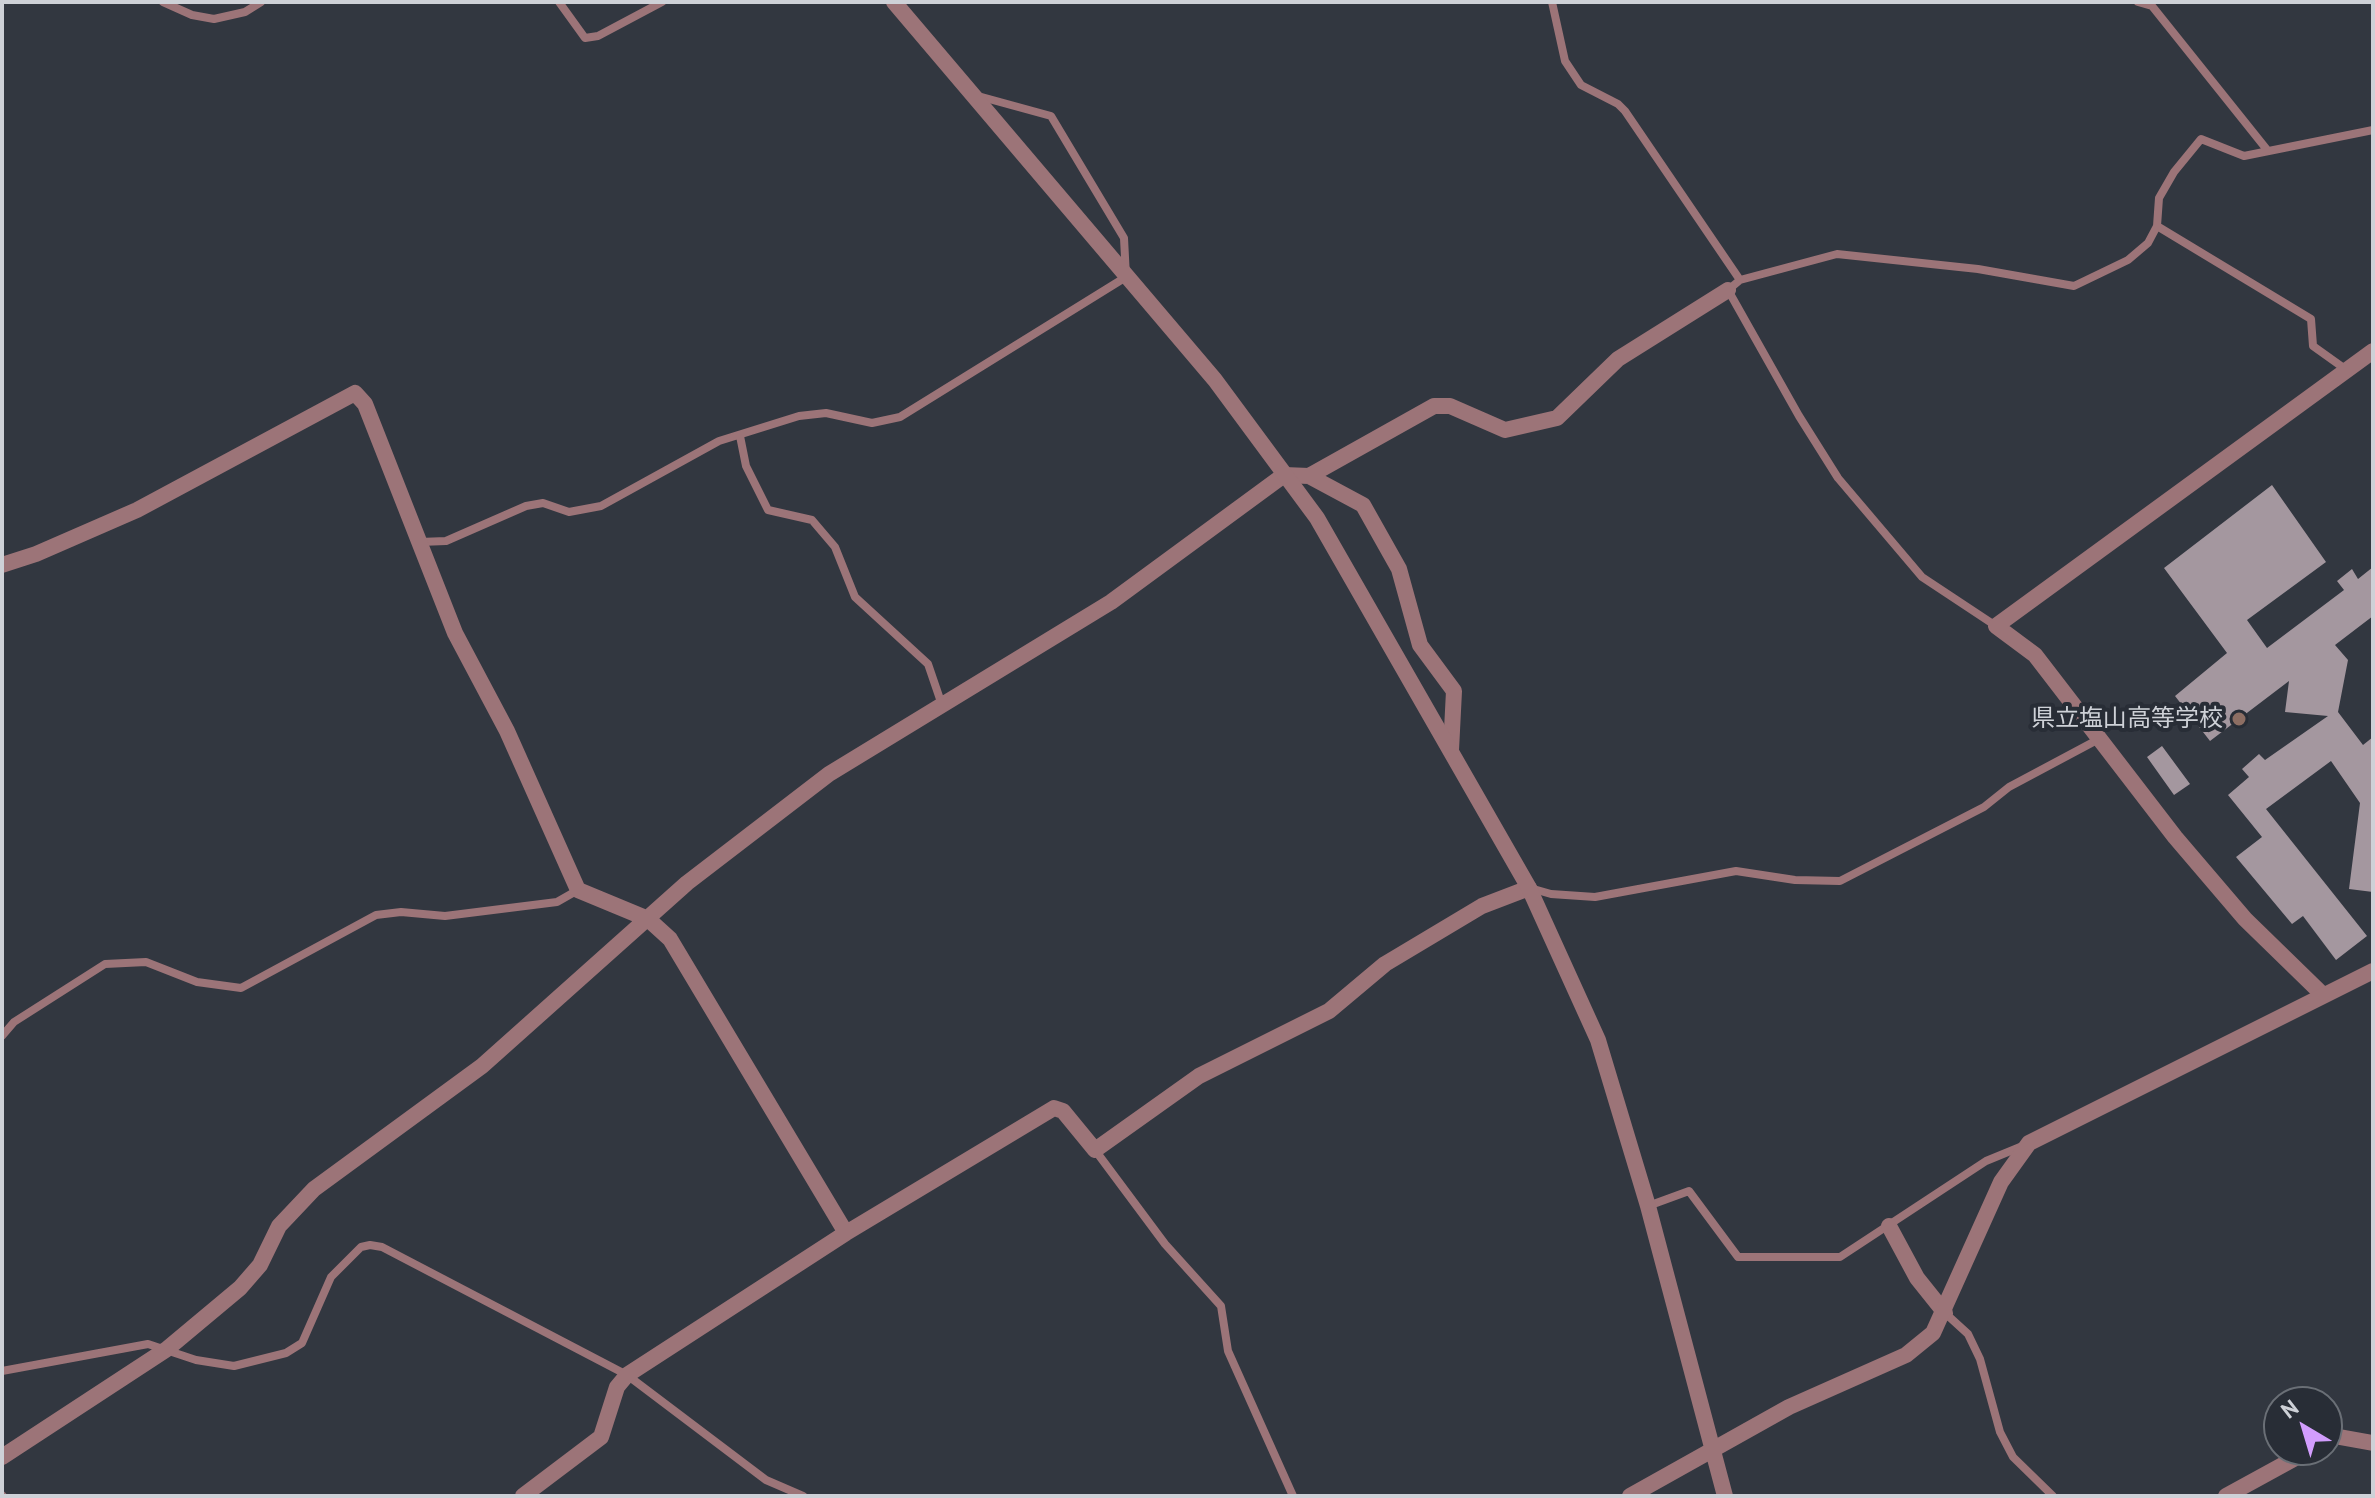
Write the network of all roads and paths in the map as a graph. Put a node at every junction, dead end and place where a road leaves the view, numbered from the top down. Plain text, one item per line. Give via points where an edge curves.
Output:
1 (163, 2) edge
2 (261, 2) edge
3 (559, 2) edge
4 (662, 2) edge
5 (894, 2) edge
6 (1552, 2) edge
7 (2138, 2) edge
8 (2154, 4) edge
9 (973, 95) junction
10 (2373, 130) edge
11 (2268, 151) junction
12 (2157, 226) junction
13 (1126, 277) junction
14 (1734, 285) junction
15 (2373, 351) edge
16 (2348, 371) junction
17 (740, 436) junction
18 (1284, 475) junction
19 (1309, 476) junction
20 (420, 542) junction
21 (2, 565) edge
22 (1996, 626) junction
23 (942, 705) junction
24 (2100, 738) junction
25 (1451, 750) junction
26 (1529, 888) junction
27 (578, 890) junction
28 (648, 919) junction
29 (2373, 971) edge
30 (2322, 994) junction
31 (2, 1036) edge
32 (2029, 1143) junction
33 (1095, 1150) junction
34 (1648, 1206) junction
35 (1889, 1226) junction
36 (846, 1233) junction
37 (1945, 1313) junction
38 (167, 1349) junction
39 (2, 1371) edge
40 (627, 1375) junction
41 (2343, 1438) edge
42 (2373, 1443) edge
43 (1713, 1451) junction
44 (2, 1457) edge
45 (2281, 1466) edge
46 (523, 1496) edge
47 (803, 1496) edge
48 (1293, 1496) edge
49 (1630, 1496) edge
50 (1725, 1496) edge
51 (2053, 1496) edge
52 (2226, 1496) edge

1 - 2 lane via 214,19
3 - 4 lane via 585,38
5 - 9 street
6 - 14 lane via 1565,61 1581,85 1625,111
7 - 8 lane
8 - 11 lane
9 - 13 street
9 - 13 lane via 1051,116 1124,238
10 - 11 lane
11 - 12 lane via 2244,156 2201,139 2159,198
12 - 14 lane via 2148,243 2128,260 2074,286 1978,269 1837,254
12 - 16 lane via 2311,319 2313,346
13 - 17 lane via 900,417 872,423 826,413 799,416
13 - 18 street via 1215,380
14 - 19 street via 1618,359 1557,418 1505,430 1450,406 1434,406
14 - 22 lane via 1838,478 1922,577
15 - 16 street
16 - 22 street
17 - 20 lane via 719,441 601,506 569,512 543,503 526,506 446,541
17 - 23 lane via 746,466 768,510 812,520 835,547 855,597 928,664
18 - 19 street
18 - 23 street via 1121,595
18 - 25 street via 1317,518
19 - 25 street via 1363,505 1399,569 1420,645 1454,691
20 - 21 street via 365,404 355,393 137,510
20 - 27 street via 455,633 507,731
22 - 24 street via 2035,655
23 - 28 street via 829,774
24 - 26 lane via 2009,787 1984,807 1840,881 1736,871 1595,897
24 - 30 street via 2245,919
25 - 26 street
26 - 33 street via 1482,906 1385,964 1329,1011 1199,1076
26 - 34 street via 1598,1040
27 - 28 street
27 - 31 lane via 543,904 445,916 376,915 241,988 197,982 146,962 105,964 14,1022
28 - 36 street via 670,939
28 - 38 street via 482,1066 314,1189 279,1226 260,1265 240,1288
29 - 30 street
30 - 32 street
32 - 35 lane via 1986,1161
32 - 37 street via 2001,1182
33 - 36 street via 1063,1111 1054,1108
33 - 48 lane via 1165,1244 1221,1306 1228,1351
34 - 35 lane via 1689,1191 1738,1257 1840,1257
34 - 43 street
35 - 37 street via 1917,1278
36 - 40 street
37 - 43 street via 1933,1333 1906,1355 1789,1407
37 - 51 lane via 1968,1334 1980,1359 2000,1432 2013,1457
38 - 39 lane via 148,1344
38 - 40 lane via 234,1366 286,1353 302,1343 331,1277 361,1247 370,1245
38 - 44 street
40 - 46 street via 617,1387 601,1437
40 - 47 lane via 766,1480
41 - 42 street
43 - 49 street
43 - 50 street
45 - 52 street

